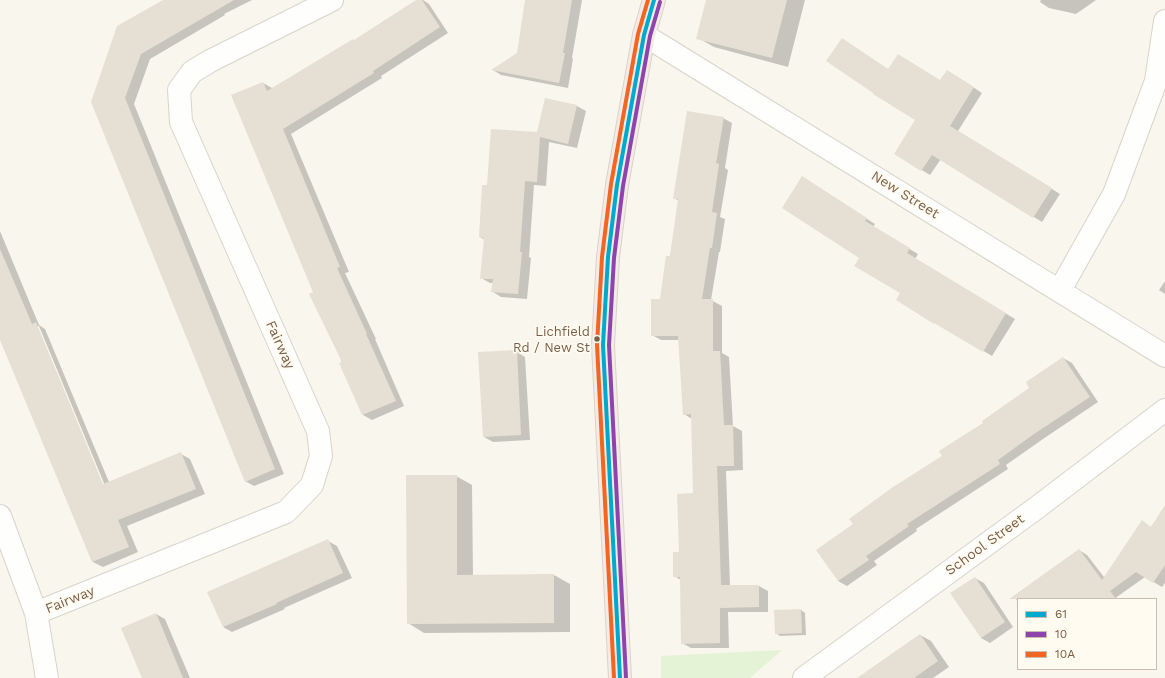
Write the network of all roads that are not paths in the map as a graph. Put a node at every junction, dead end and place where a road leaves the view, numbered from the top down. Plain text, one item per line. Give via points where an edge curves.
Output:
1 (332, 0) edge
2 (654, 0) edge
3 (1165, 21) edge
4 (644, 35) junction
5 (1060, 290) junction
6 (1165, 356) edge
7 (1165, 410) edge
8 (0, 516) edge
9 (36, 613) junction
10 (47, 678) edge
11 (620, 678) edge
12 (804, 678) edge

1 - 9 street, Fairway via 210,61 192,72 179,90 181,122 318,431 321,456 312,485 286,512
2 - 4 highway
3 - 5 street via 1156,81 1114,194
4 - 5 street, New Street
4 - 11 highway via 616,184 608,257 603,345
5 - 6 street, New Street
7 - 12 street, School Street
8 - 9 street
9 - 10 street

